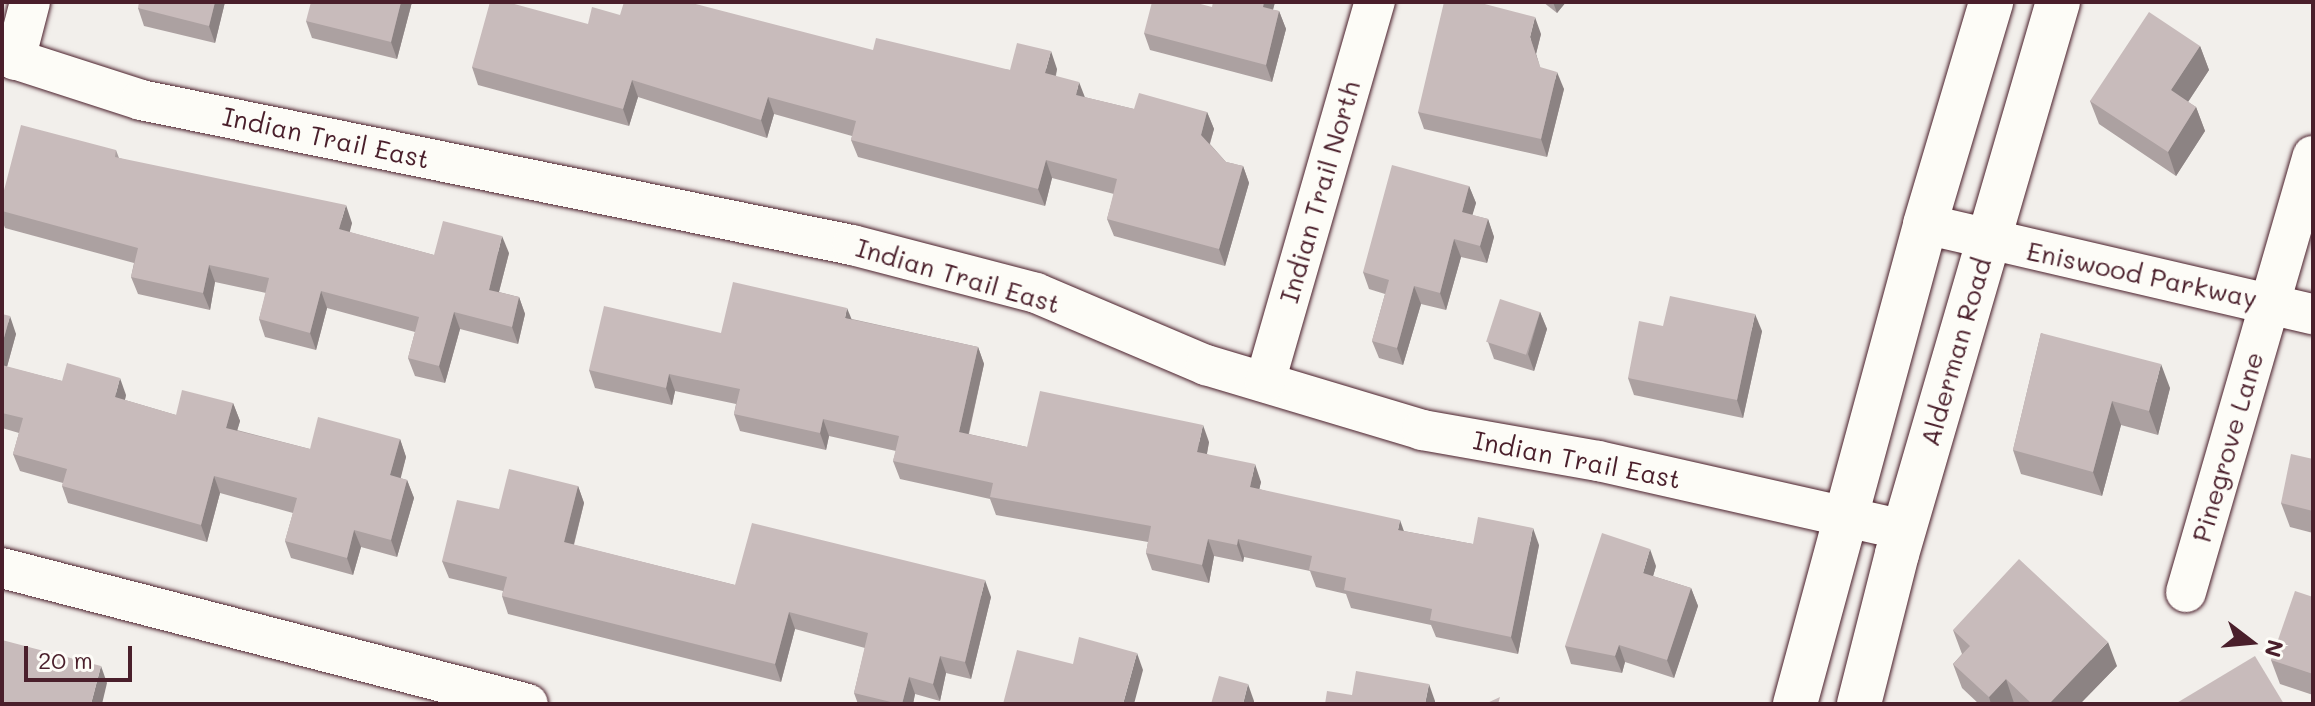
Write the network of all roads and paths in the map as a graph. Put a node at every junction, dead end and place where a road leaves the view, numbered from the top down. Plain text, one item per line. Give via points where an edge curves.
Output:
1 (30, 2) edge
2 (1375, 2) edge
3 (1991, 2) edge
4 (2058, 2) edge
5 (9, 58) edge
6 (2313, 156) edge
7 (1925, 224) junction
8 (1988, 241) junction
9 (2268, 303) junction
10 (2313, 314) edge
11 (1265, 382) junction
12 (1844, 515) junction
13 (1904, 530) junction
14 (2, 568) edge
15 (2186, 592) dead end
16 (528, 704) edge
17 (1795, 704) edge
18 (1859, 704) edge

1 - 5 street
2 - 11 street, Indian Trail North
3 - 7 main road
4 - 8 main road, Alderman Road
5 - 11 street, Indian Trail East via 141,100 852,245 1036,293 1206,365
6 - 9 street, Pinegrove Lane
7 - 8 street, Eniswood Parkway
7 - 12 main road
8 - 9 street, Eniswood Parkway
8 - 13 main road, Alderman Road
9 - 10 street, Eniswood Parkway
9 - 15 street, Pinegrove Lane
11 - 12 street, Indian Trail East via 1422,430 1598,461
12 - 13 street, Indian Trail East
12 - 17 main road
13 - 18 main road, Alderman Road
14 - 16 street

